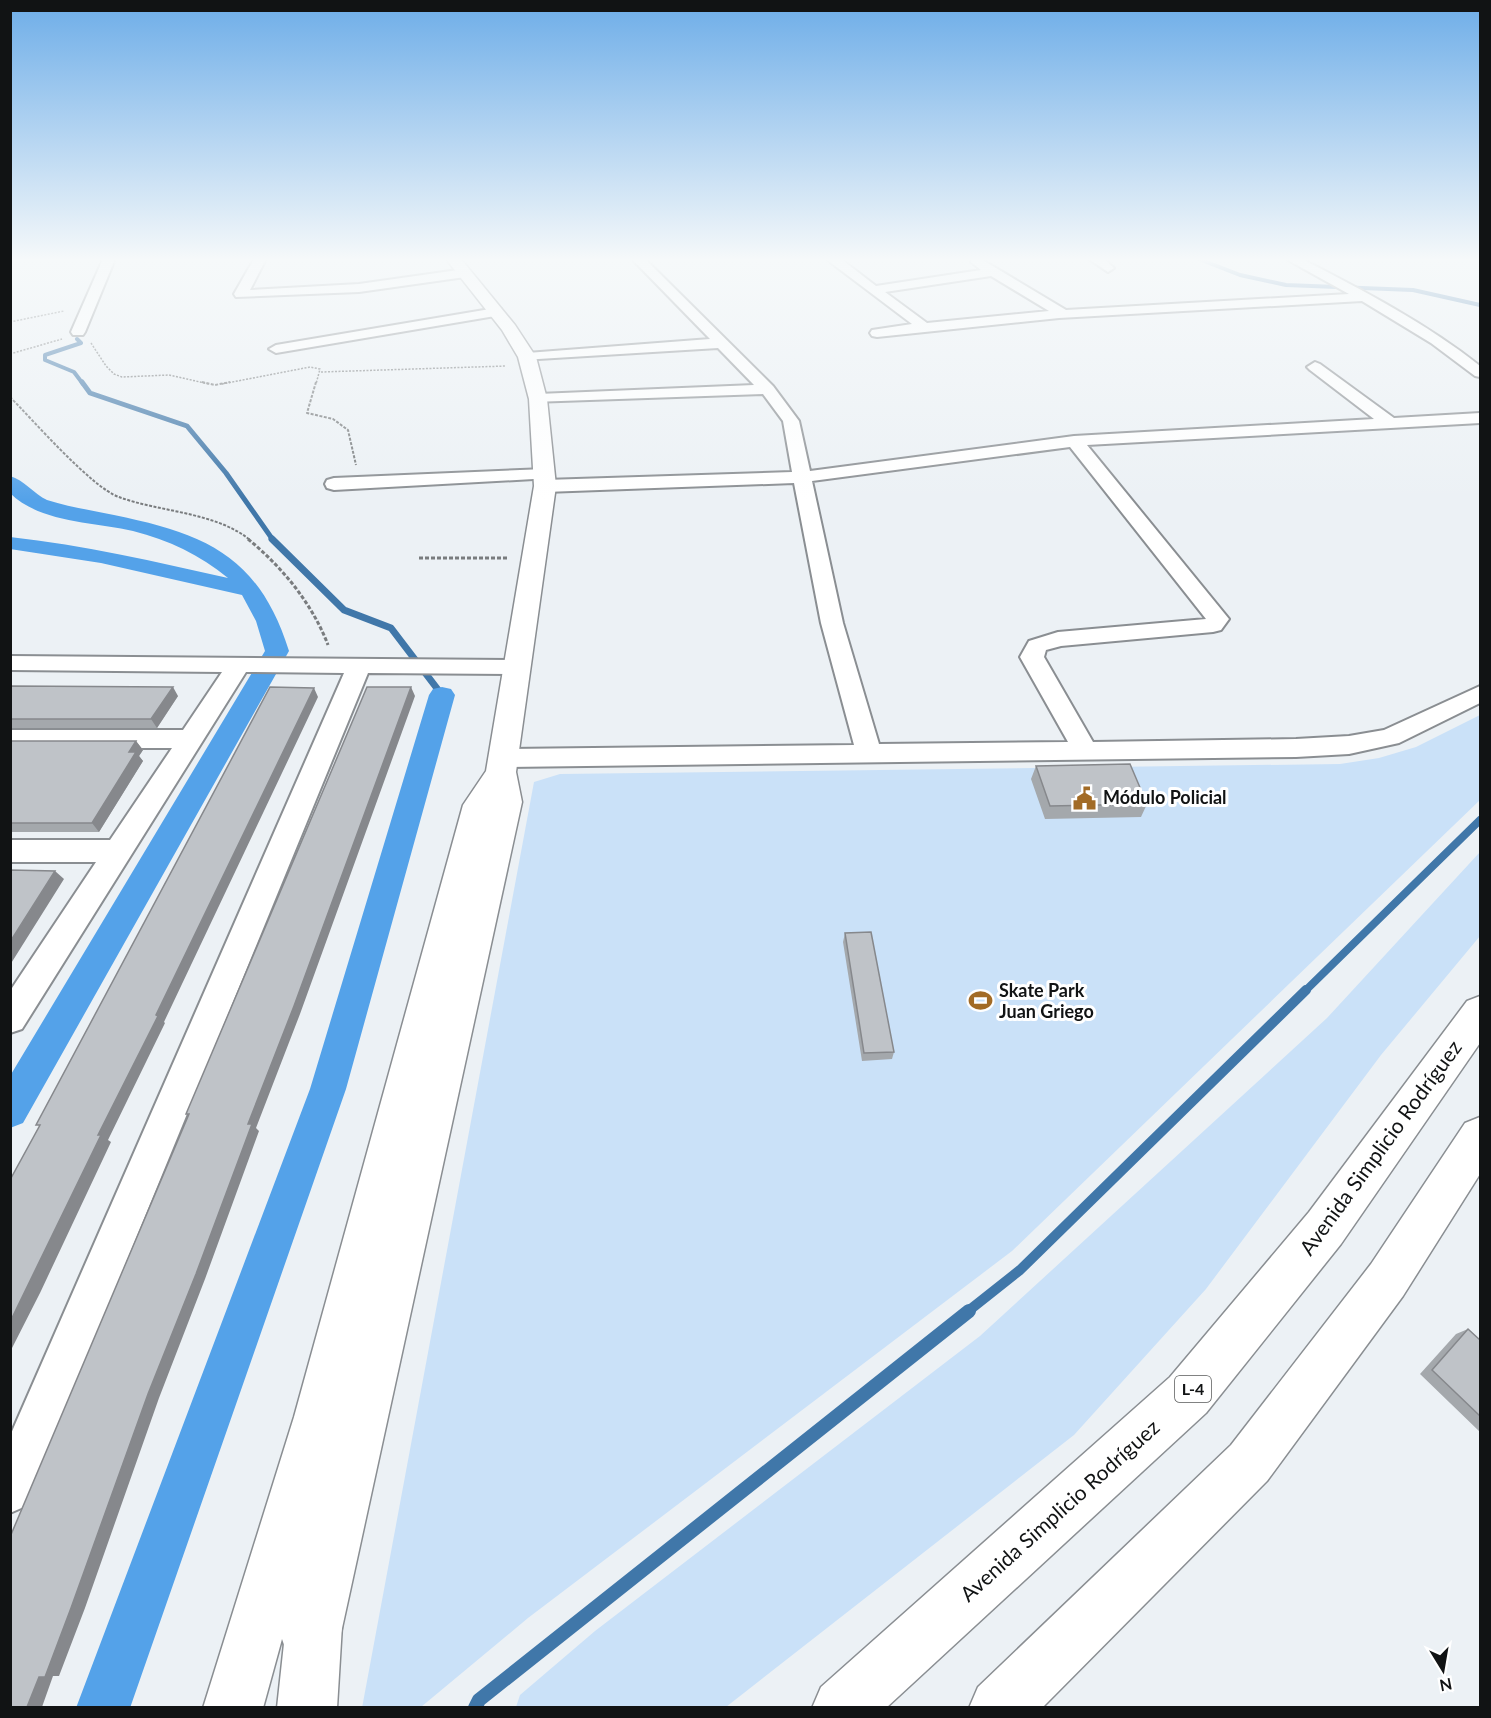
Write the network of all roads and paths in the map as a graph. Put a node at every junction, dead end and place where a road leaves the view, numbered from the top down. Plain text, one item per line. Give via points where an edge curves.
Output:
1 (58, 339) edge
2 (88, 339) edge
3 (334, 339) edge
4 (514, 339) edge
5 (718, 339) edge
6 (1436, 339) edge
7 (722, 343) junction
8 (276, 349) dead end
9 (10, 354) edge
10 (529, 361) junction
11 (1315, 367) dead end
12 (321, 372) junction
13 (1480, 373) edge
14 (767, 389) junction
15 (10, 398) edge
16 (538, 399) junction
17 (1480, 418) edge
18 (1390, 423) junction
19 (1074, 441) junction
20 (804, 477) junction
21 (545, 480) junction
22 (359, 483) junction
23 (334, 484) dead end
24 (419, 558) dead end
25 (534, 558) junction
26 (10, 663) edge
27 (239, 666) junction
28 (338, 666) junction
29 (516, 667) junction
30 (1480, 694) edge
31 (191, 739) junction
32 (10, 740) edge
33 (1084, 750) junction
34 (869, 753) junction
35 (502, 765) junction
36 (10, 851) edge
37 (119, 851) junction
38 (16, 1003) edge
39 (1480, 1013) edge
40 (1480, 1137) edge
41 (10, 1490) edge
42 (314, 1625) junction
43 (233, 1707) edge
44 (293, 1707) edge
45 (307, 1707) edge
46 (842, 1707) edge
47 (999, 1707) edge

1 - 9 path
2 - 12 path via 106,366 122,377 169,375 215,385 310,367
3 - 8 street
4 - 10 main road
5 - 7 street
6 - 13 street
7 - 10 street
7 - 14 street
10 - 12 path
10 - 16 main road
11 - 18 street
12 - 22 path via 307,413 333,420 348,430
14 - 16 street
14 - 20 street via 791,421
15 - 28 path via 93,480 117,497 240,532 276,562 320,624
16 - 21 main road
17 - 18 street
18 - 19 street
19 - 20 street
19 - 33 street via 1218,619 1213,625 1058,639 1037,646 1032,657
20 - 21 street
20 - 34 street via 832,623
21 - 22 street
21 - 25 main road
22 - 23 street
24 - 25 path
25 - 29 main road
26 - 27 street
27 - 28 street
27 - 31 street
28 - 29 street
28 - 41 street
29 - 35 main road
30 - 33 street via 1390,737 1349,745
31 - 32 street
31 - 37 street
33 - 34 street
34 - 35 street
35 - 42 main road via 506,802
35 - 43 main road via 479,805 319,1418
36 - 37 street
37 - 38 street
39 - 46 main road, Avenida Simplicio Rodríguez / L-4 via 1325,1228 1188,1395
40 - 47 main road via 1387,1280 1249,1463
42 - 44 main road
42 - 45 main road

